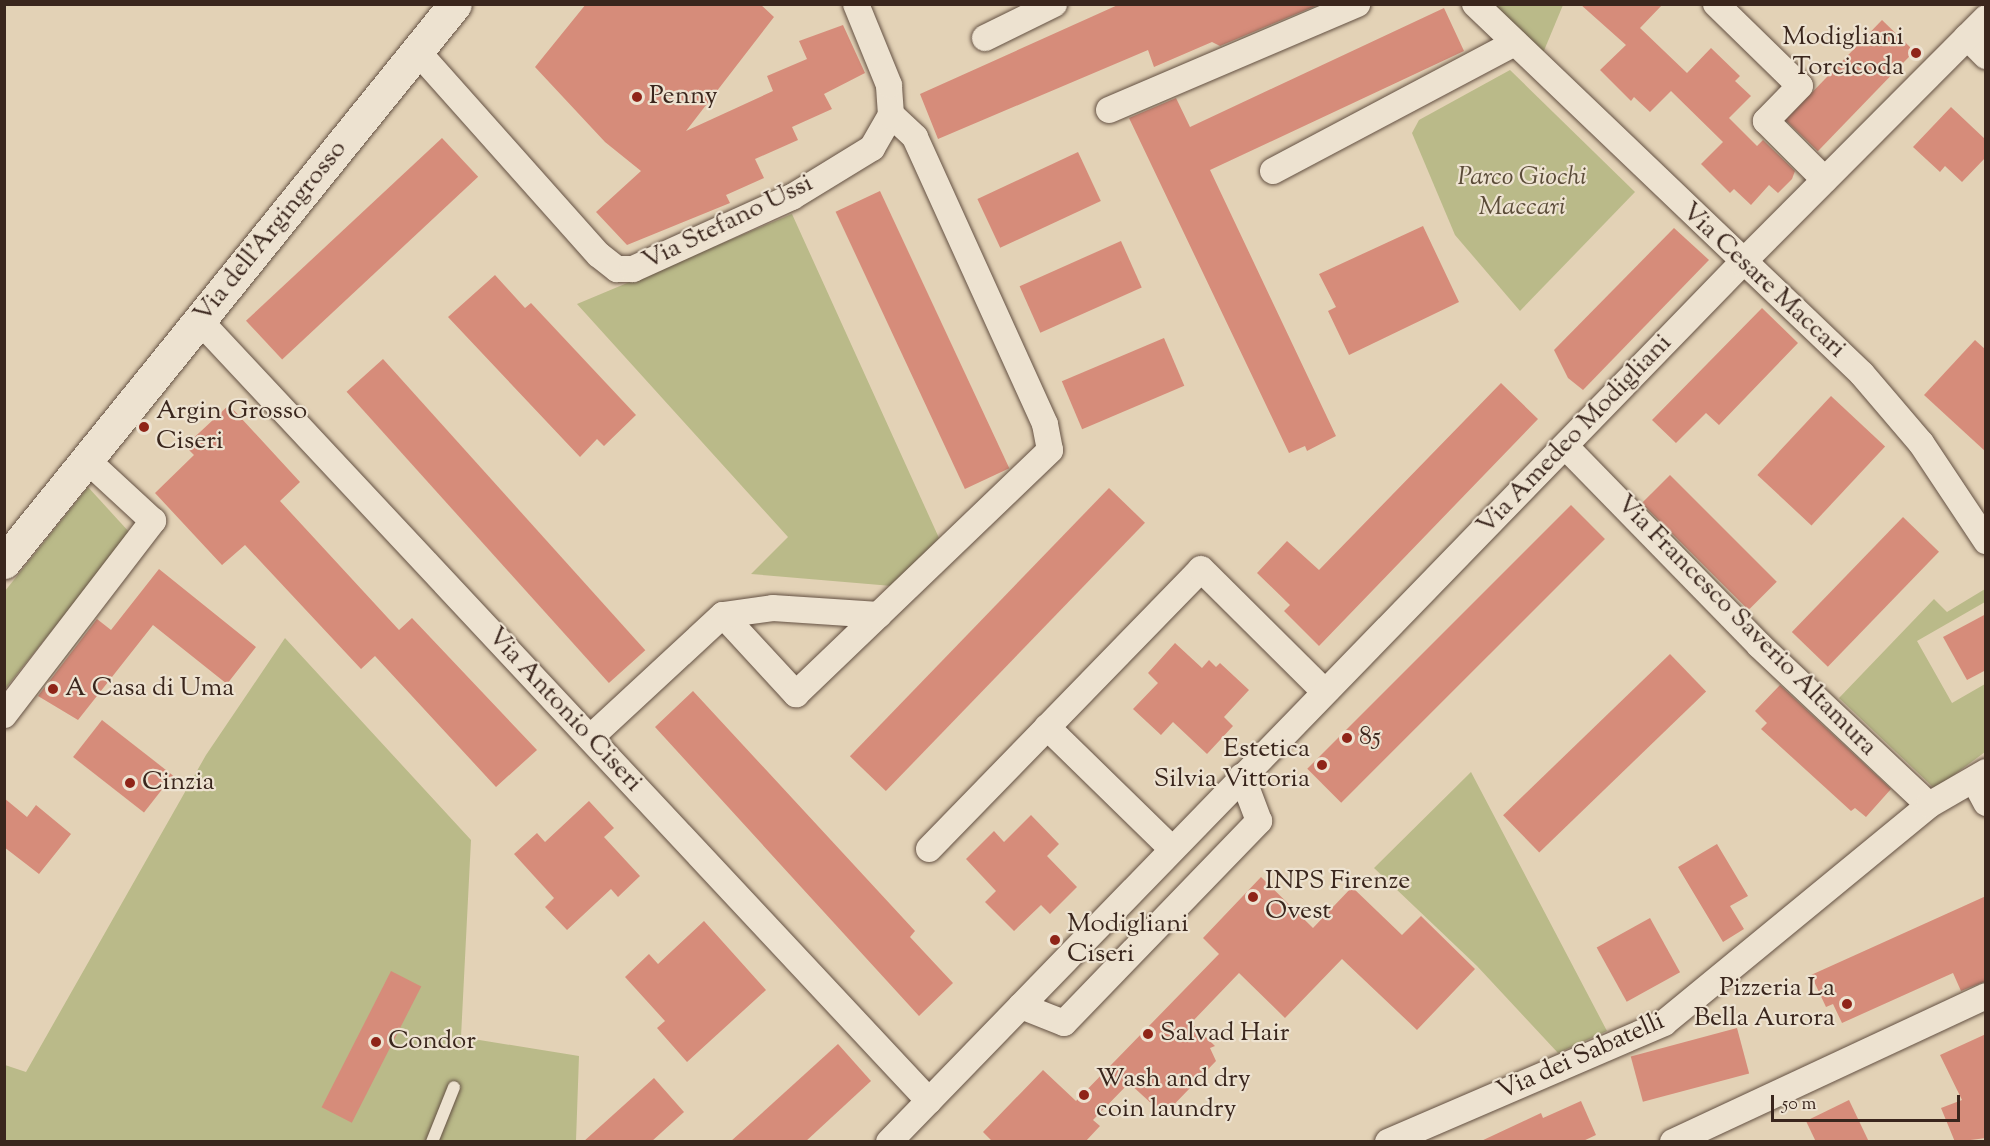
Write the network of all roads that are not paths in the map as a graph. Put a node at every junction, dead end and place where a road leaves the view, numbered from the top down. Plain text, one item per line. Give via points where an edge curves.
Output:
1 (455, 4) edge
2 (856, 4) edge
3 (1054, 4) edge
4 (1357, 4) edge
5 (1475, 4) edge
6 (1716, 4) edge
7 (1986, 18) edge
8 (1966, 37) junction
9 (985, 38) dead end
10 (1515, 44) junction
11 (417, 51) junction
12 (1986, 56) edge
13 (1109, 110) dead end
14 (891, 115) junction
15 (1273, 171) dead end
16 (1825, 180) junction
17 (1742, 263) junction
18 (199, 320) junction
19 (1565, 446) junction
20 (87, 460) junction
21 (1979, 514) edge
22 (1986, 541) edge
23 (4, 562) edge
24 (723, 615) junction
25 (879, 615) junction
26 (1324, 691) junction
27 (4, 715) edge
28 (1047, 727) junction
29 (590, 738) junction
30 (1242, 776) junction
31 (1980, 776) edge
32 (1986, 803) edge
33 (1929, 805) junction
34 (929, 849) dead end
35 (1172, 849) junction
36 (1986, 996) edge
37 (1021, 1006) junction
38 (454, 1087) dead end
39 (928, 1101) junction
40 (432, 1142) edge
41 (889, 1142) edge
42 (1388, 1142) edge
43 (1673, 1142) edge

1 - 11 street, Via dell'Argingrosso
2 - 14 street via 889,85
3 - 9 street
4 - 13 street
5 - 10 street, Via Cesare Maccari
6 - 16 street via 1800,86 1766,121
7 - 8 street, Via Amedeo Modigliani
8 - 12 street
8 - 16 street, Via Amedeo Modigliani
10 - 15 street
10 - 17 street, Via Cesare Maccari
11 - 14 street, Via Stefano Ussi via 599,255 617,269 633,269 792,197 872,148
11 - 18 street, Via dell'Argingrosso
14 - 25 street via 915,137 1045,424 1050,450
16 - 17 street, Via Amedeo Modigliani
17 - 19 street, Via Amedeo Modigliani
17 - 21 street, Via Cesare Maccari via 1862,374
18 - 20 street, Via dell'Argingrosso
18 - 29 street, Via Antonio Ciseri
19 - 26 street, Via Amedeo Modigliani
19 - 33 street, Via Francesco Saverio Altamura via 1760,645
20 - 23 street, Via dell'Argingrosso
20 - 27 street via 153,521
21 - 22 street, Via Cesare Maccari
24 - 25 street via 773,608
24 - 25 street via 796,694
24 - 29 street
26 - 28 street via 1201,569
26 - 30 street, Via Amedeo Modigliani
28 - 34 street
28 - 35 street
29 - 39 street, Via Antonio Ciseri
30 - 35 street, Via Amedeo Modigliani
30 - 37 street via 1259,821 1064,1023
31 - 32 street
31 - 33 street, Via dei Sabatelli
33 - 42 street, Via dei Sabatelli via 1664,1023
35 - 37 street, Via Amedeo Modigliani
36 - 43 street
37 - 39 street, Via Amedeo Modigliani
38 - 40 lane
39 - 41 street, Via Amedeo Modigliani

